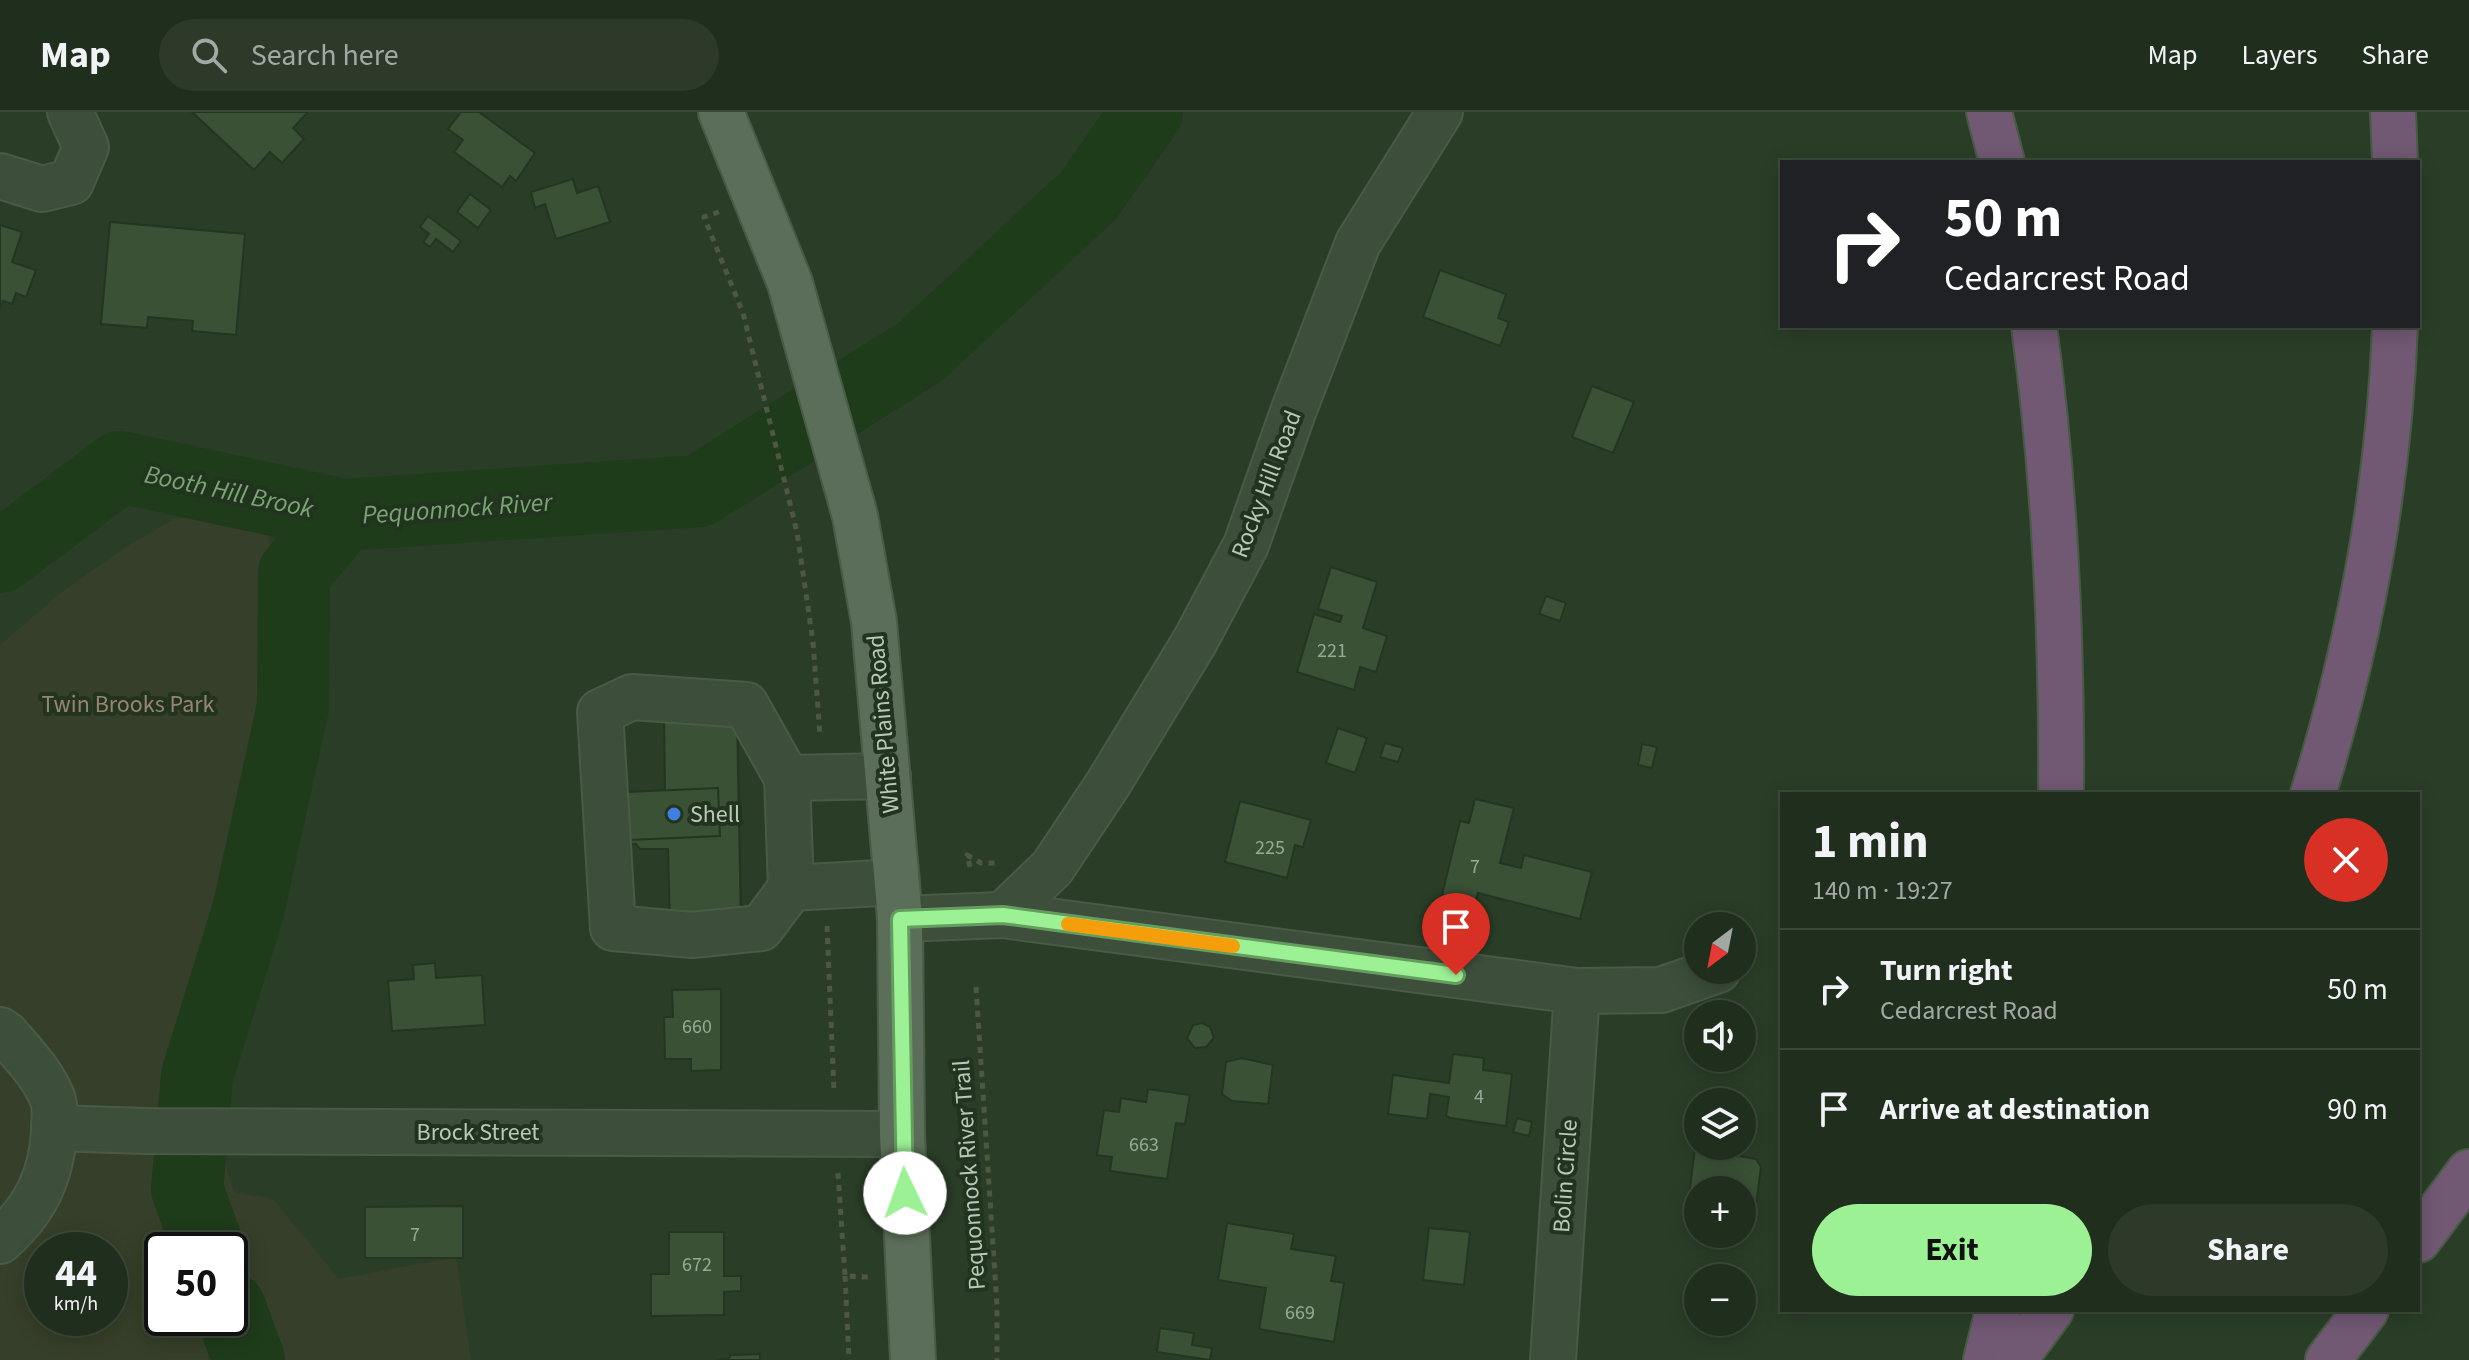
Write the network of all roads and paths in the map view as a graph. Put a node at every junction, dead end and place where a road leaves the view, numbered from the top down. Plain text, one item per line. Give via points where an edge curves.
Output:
1 (70, 112) edge
2 (721, 112) edge
3 (1440, 112) edge
4 (1989, 112) edge
5 (2393, 112) edge
6 (2001, 160) edge
7 (2395, 160) edge
8 (0, 176) edge
9 (743, 313) dead end
10 (2034, 328) edge
11 (2395, 328) edge
12 (888, 776) junction
13 (804, 778) junction
14 (2061, 792) edge
15 (2314, 792) edge
16 (808, 888) junction
17 (898, 900) junction
18 (1003, 915) junction
19 (1684, 982) edge
20 (976, 987) dead end
21 (1577, 991) junction
22 (0, 1030) edge
23 (54, 1128) junction
24 (836, 1134) junction
25 (902, 1134) junction
26 (2469, 1172) edge
27 (2420, 1237) edge
28 (0, 1241) edge
29 (845, 1276) junction
30 (909, 1280) junction
31 (1998, 1312) edge
32 (2050, 1312) edge
33 (2364, 1312) edge
34 (849, 1360) edge
35 (913, 1360) edge
36 (997, 1360) edge
37 (1553, 1360) edge
38 (1986, 1360) edge
39 (2014, 1360) edge
40 (2328, 1360) edge

1 - 8 street via 86,147 71,182 42,189
2 - 12 main road, White Plains Road via 790,283 855,516 874,622
3 - 18 street, Rocky Hill Road via 1358,243 1246,545 1195,641 1052,868
4 - 6 highway
5 - 7 highway
9 - 13 path via 797,532 813,642
10 - 14 highway via 2058,581
11 - 15 highway via 2374,537 2347,676
12 - 13 street
12 - 17 main road, White Plains Road
13 - 16 street
13 - 16 street via 746,705 632,697 600,712 613,928 692,935 761,928
16 - 17 street
16 - 24 path
17 - 18 street
17 - 25 main road, White Plains Road
18 - 21 street
19 - 21 street via 1661,990
20 - 36 path, Pequonnock River Trail
21 - 37 street, Bolin Circle
22 - 23 street via 35,1069 54,1102
23 - 24 street, Brock Street
23 - 28 street via 42,1189 22,1222
24 - 25 street, Brock Street
24 - 29 path
25 - 30 main road, White Plains Road
26 - 27 highway
29 - 30 path
29 - 34 path
30 - 35 main road, White Plains Road
31 - 38 highway
32 - 39 highway
33 - 40 highway

